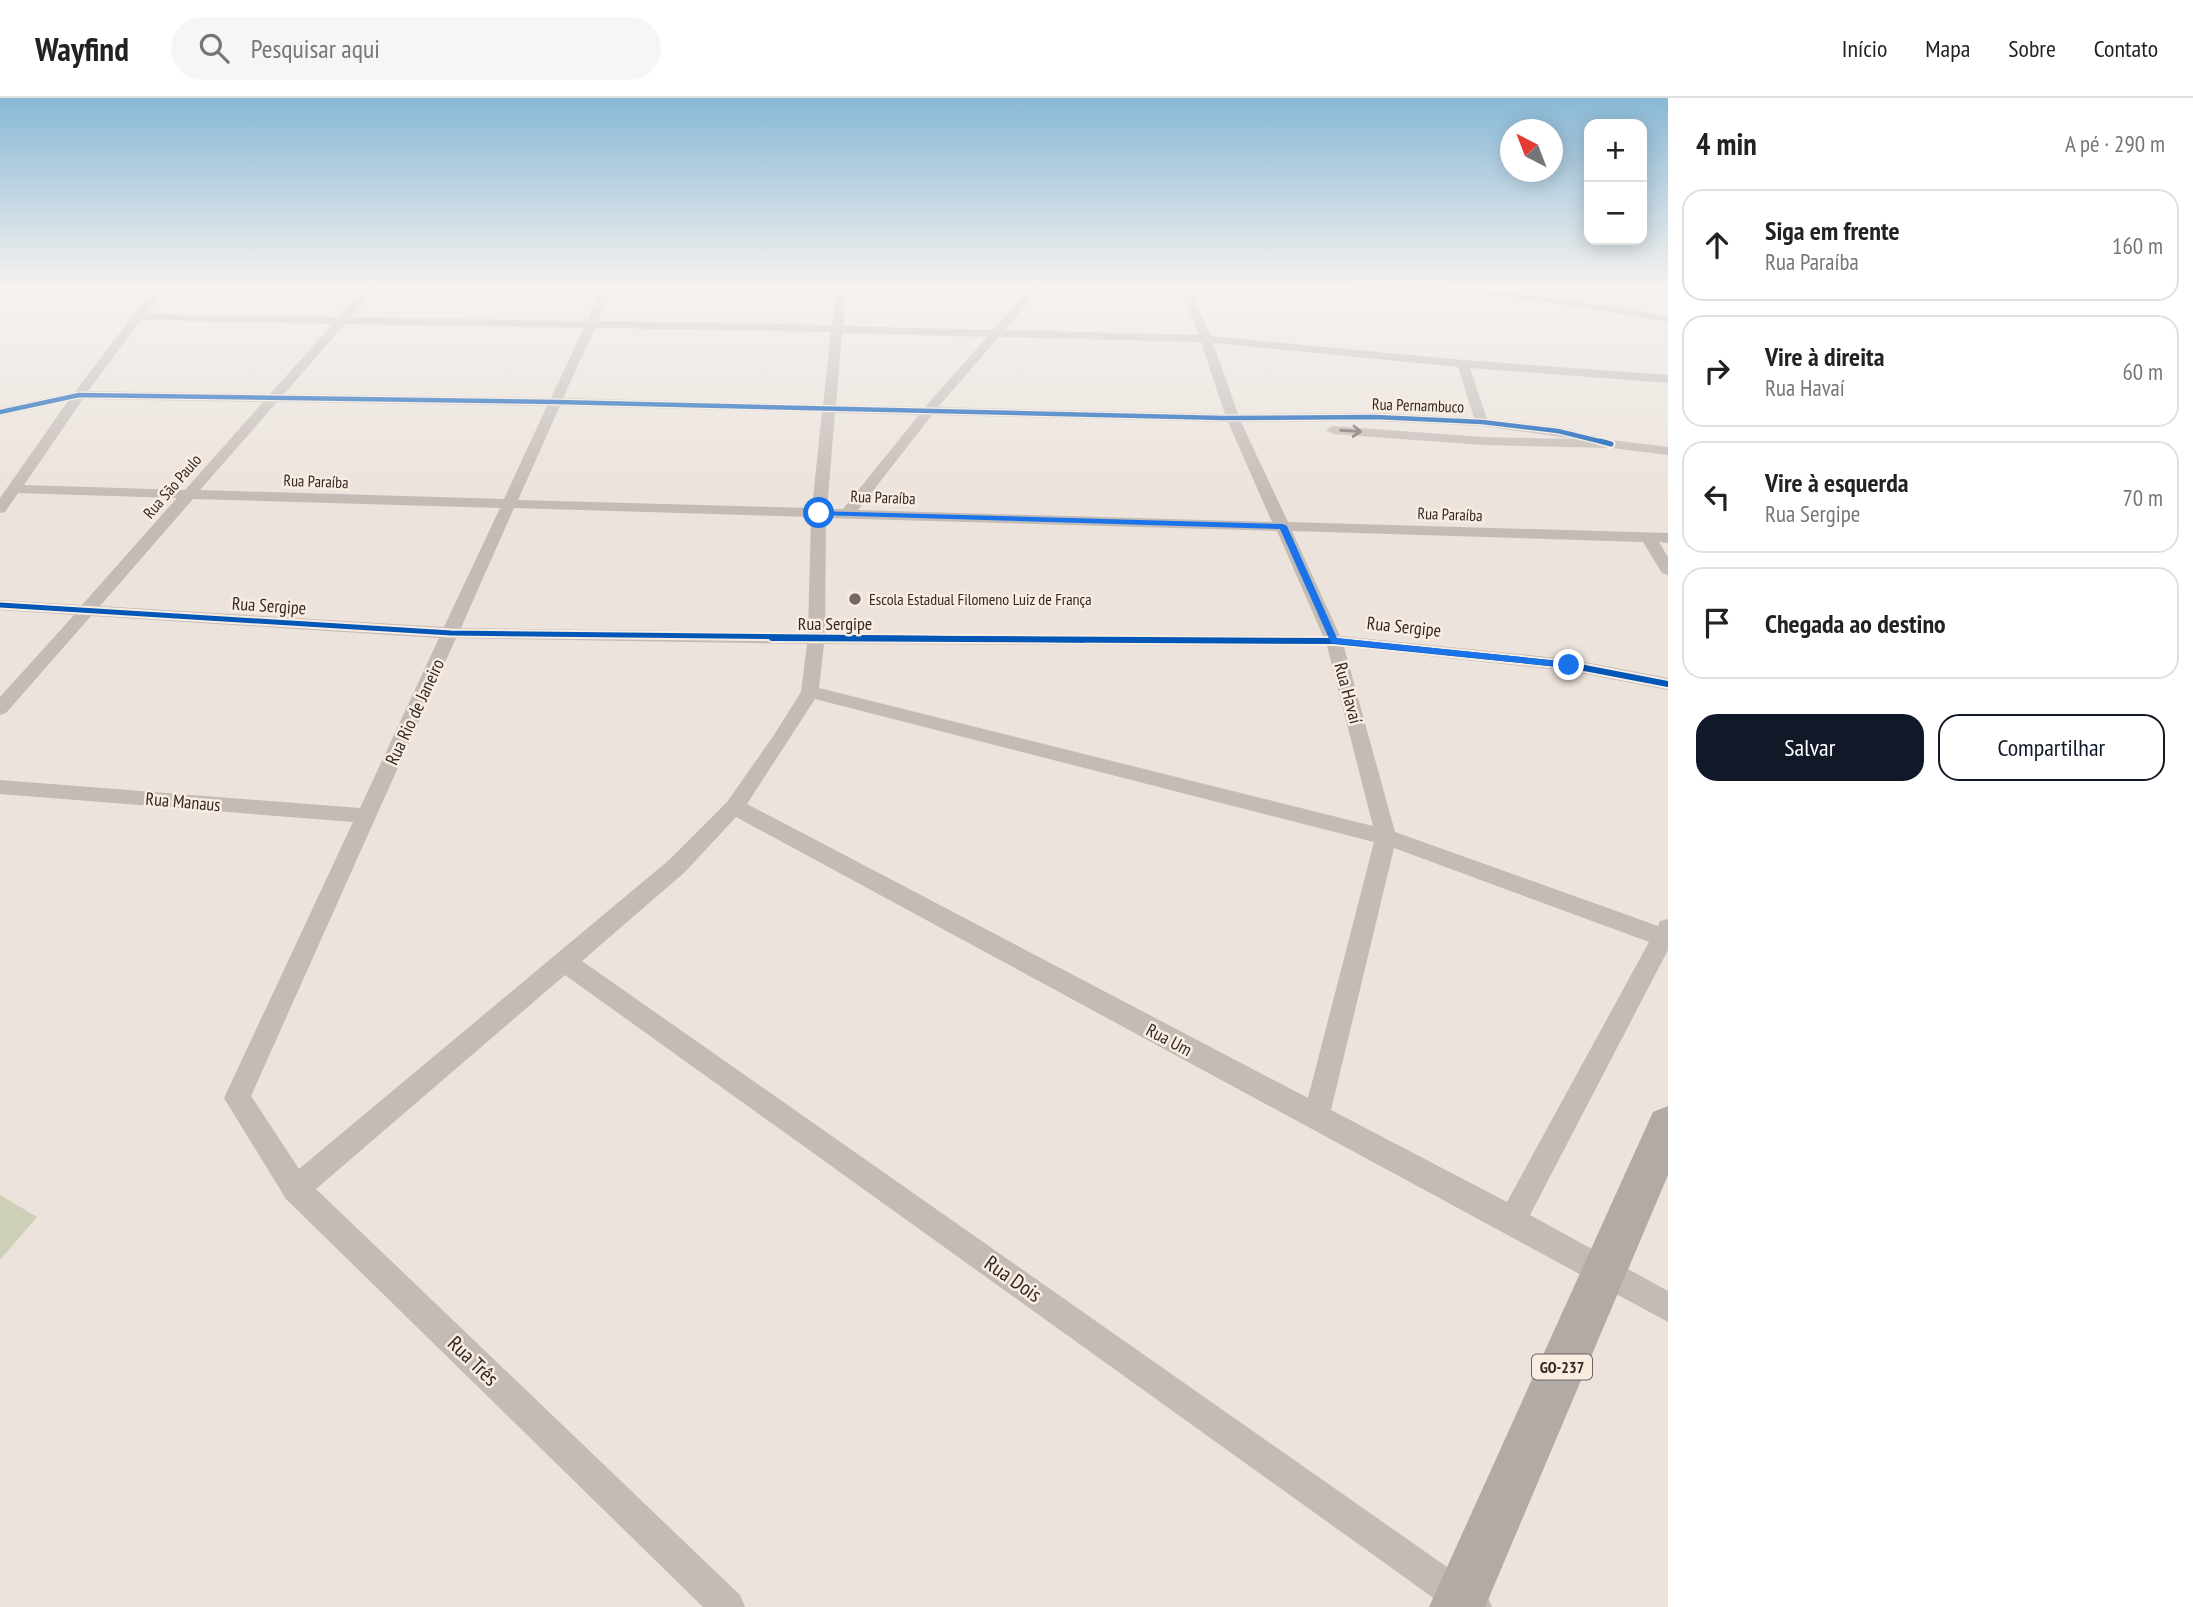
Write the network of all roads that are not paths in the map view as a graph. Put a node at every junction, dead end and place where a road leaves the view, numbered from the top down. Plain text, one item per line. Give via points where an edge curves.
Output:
1 (107, 357) edge
2 (309, 357) edge
3 (577, 357) edge
4 (834, 357) edge
5 (976, 357) edge
6 (1212, 357) edge
7 (1395, 357) edge
8 (1463, 364) junction
9 (1668, 379) edge
10 (79, 395) junction
11 (274, 397) junction
12 (557, 401) junction
13 (829, 410) junction
14 (929, 410) junction
15 (0, 412) edge
16 (1230, 419) junction
17 (1482, 422) junction
18 (1611, 444) junction
19 (1668, 450) edge
20 (13, 489) junction
21 (189, 494) junction
22 (510, 504) junction
23 (0, 509) edge
24 (819, 513) junction
25 (847, 514) junction
26 (1283, 526) junction
27 (1648, 537) junction
28 (1668, 538) edge
29 (1668, 570) edge
30 (0, 605) edge
31 (87, 610) junction
32 (451, 633) junction
33 (816, 639) junction
34 (1334, 641) junction
35 (1668, 684) edge
36 (810, 692) junction
37 (0, 709) edge
38 (0, 787) edge
39 (734, 807) junction
40 (367, 816) junction
41 (1386, 837) junction
42 (1666, 935) edge
43 (565, 961) junction
44 (237, 1098) joint
45 (1316, 1119) junction
46 (1668, 1126) edge
47 (296, 1189) junction
48 (1511, 1220) junction
49 (1604, 1271) junction
50 (1668, 1307) edge
51 (1465, 1604) edge
52 (728, 1607) edge

1 - 10 street
2 - 11 street, Rua São Paulo
3 - 12 street, Rua Rio de Janeiro
4 - 13 street
5 - 14 street
6 - 16 street, Rua Havaí
7 - 8 street
8 - 9 street
8 - 17 street
10 - 11 street, Rua Pernambuco
10 - 15 street, Rua Pernambuco
10 - 20 street
11 - 12 street, Rua Pernambuco
11 - 21 street, Rua São Paulo
12 - 13 street, Rua Pernambuco
12 - 22 street, Rua Rio de Janeiro
13 - 14 street, Rua Pernambuco
13 - 24 street
14 - 16 street, Rua Pernambuco
14 - 25 street
16 - 17 street, Rua Pernambuco via 1375,417
16 -> 18 street, Rua Pernambuco via 1483,441
16 - 26 street, Rua Havaí
17 - 18 street, Rua Pernambuco via 1558,431
18 - 19 street, Rua Pernambuco
20 - 21 street, Rua Paraíba
20 - 23 street
21 - 22 street, Rua Paraíba
21 - 31 street, Rua São Paulo
22 - 24 street, Rua Paraíba
22 - 32 street, Rua Rio de Janeiro
24 - 25 street, Rua Paraíba
24 - 33 street
25 - 26 street, Rua Paraíba
26 - 27 street, Rua Paraíba
26 - 34 street, Rua Havaí
27 - 28 street, Rua Paraíba
27 - 29 street
30 - 31 street, Rua Sergipe
31 - 32 street, Rua Sergipe
31 - 37 street, Rua São Paulo
32 - 33 street, Rua Sergipe
32 - 40 street, Rua Rio de Janeiro
33 - 34 street, Rua Sergipe
33 - 36 street
34 - 35 street, Rua Sergipe via 1569,665
34 - 41 street, Rua Havaí
36 - 39 street
36 - 41 street
38 - 40 street, Rua Manaus
39 - 43 street via 677,866
39 - 45 street, Rua Um
40 - 44 street, Rua Rio de Janeiro
41 - 42 street
41 - 45 street, Rua Havaí
42 - 48 street
43 - 47 street
43 - 51 street, Rua Dois
44 - 47 street, Rua Três
45 - 48 street, Rua Um
46 - 49 main road, GO-237
47 - 52 street, Rua Três
48 - 49 street, Rua Um
49 - 50 street, Rua Um
49 - 51 main road, GO-237

